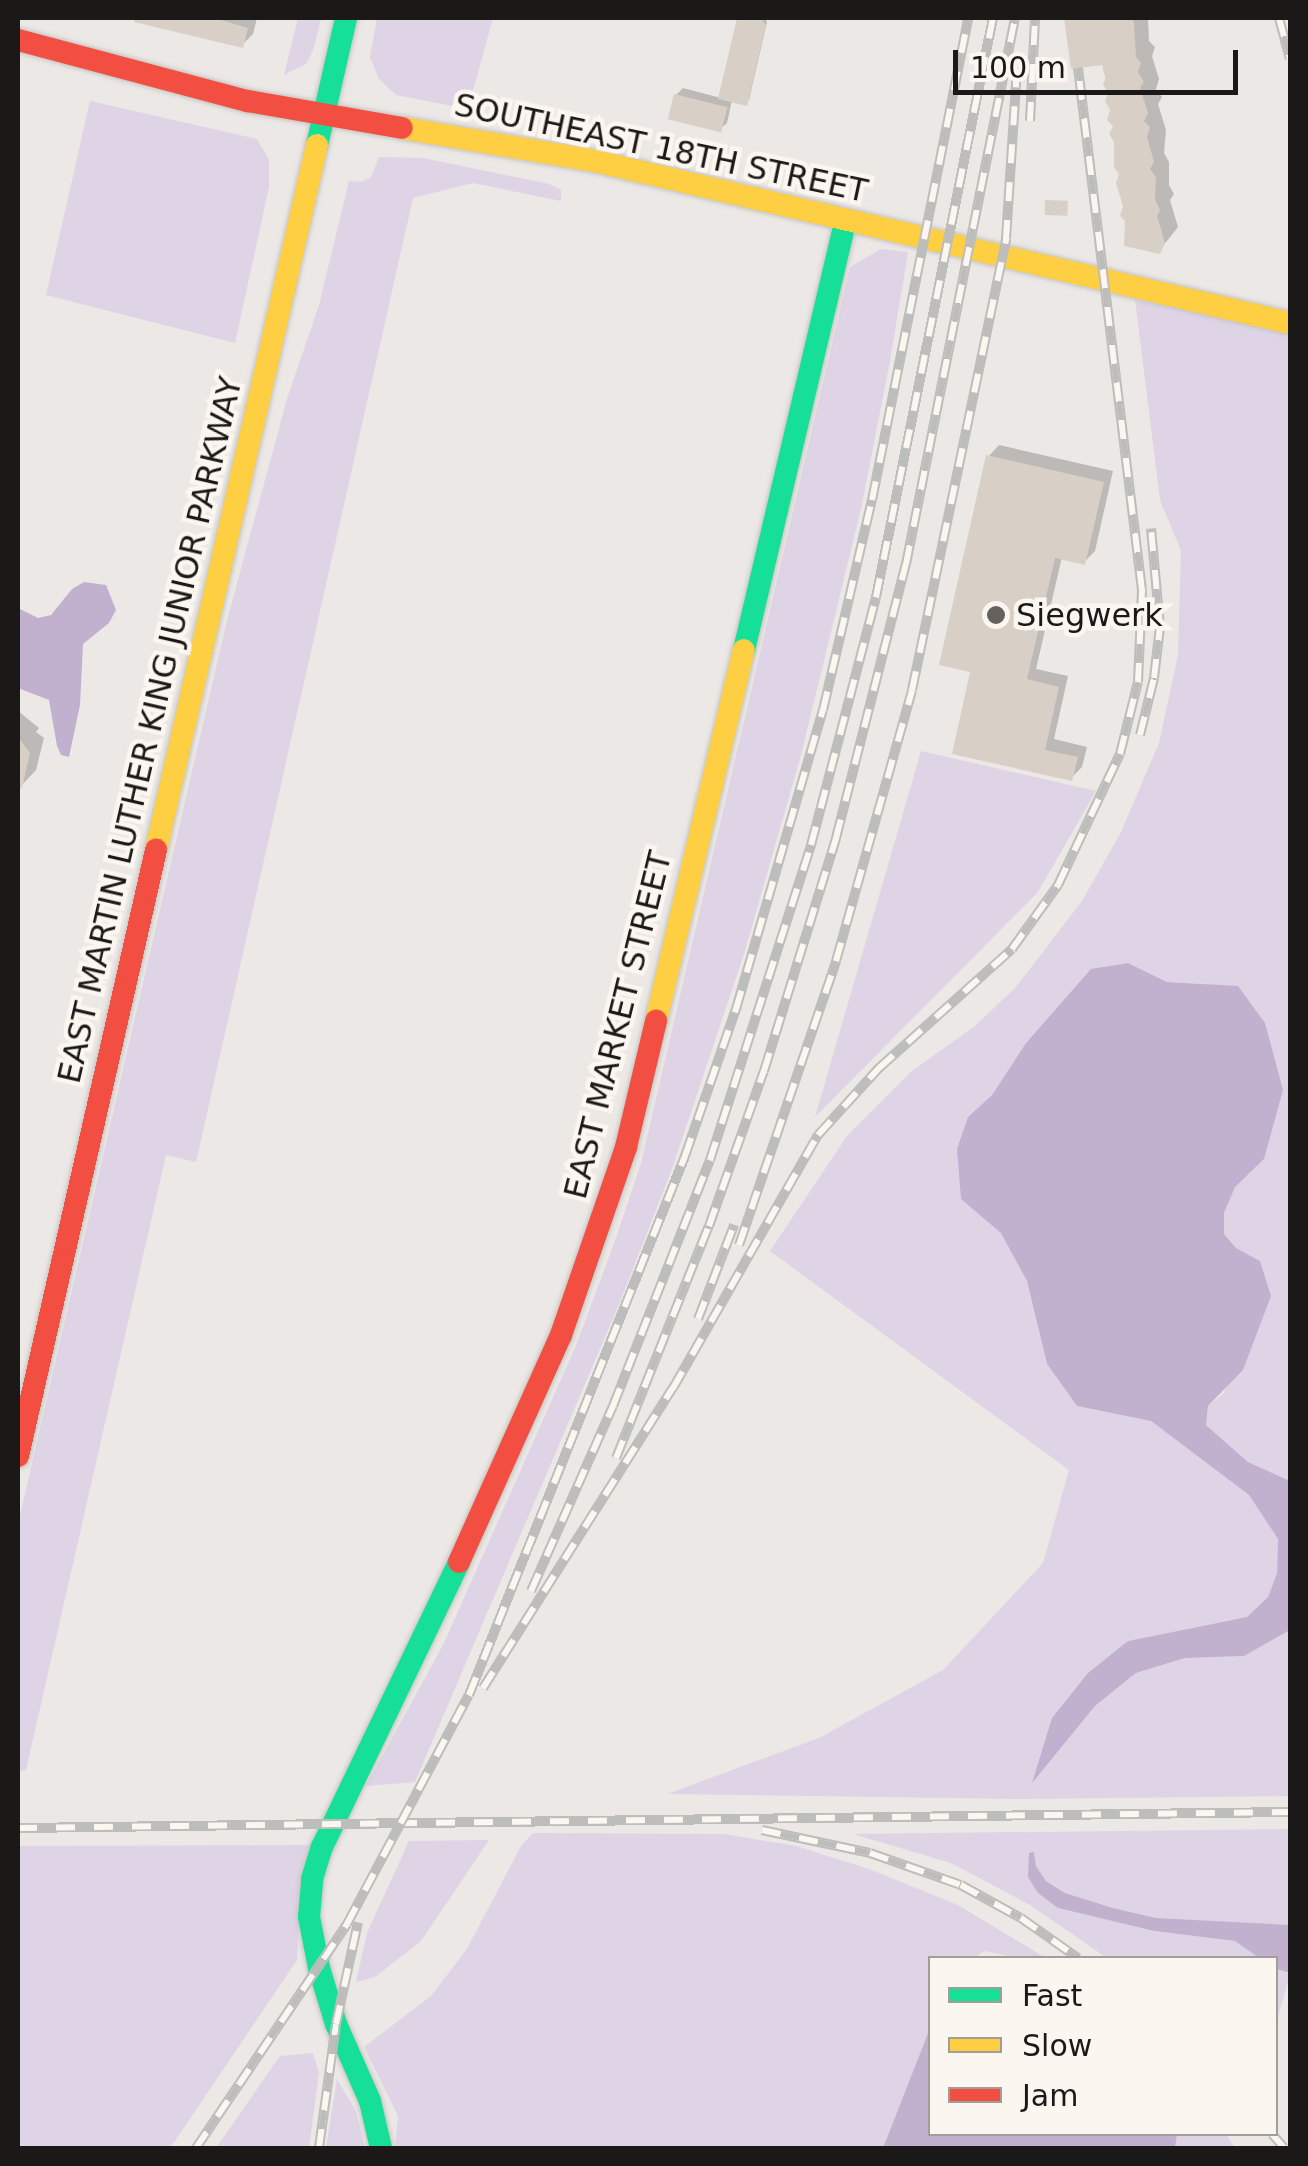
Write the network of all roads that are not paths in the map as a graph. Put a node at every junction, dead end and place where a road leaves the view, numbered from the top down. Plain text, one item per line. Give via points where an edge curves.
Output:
1 (346, 18) edge
2 (18, 40) edge
3 (323, 112) junction
4 (845, 222) junction
5 (1290, 323) edge
6 (18, 1456) edge
7 (381, 2148) edge

1 - 3 street, EAST MARTIN LUTHER KING JUNIOR PARKWAY
2 - 3 street, SOUTHEAST 18TH STREET via 248,102
3 - 4 street, SOUTHEAST 18TH STREET via 590,160
3 - 6 street, EAST MARTIN LUTHER KING JUNIOR PARKWAY
4 - 5 street, SOUTHEAST 18TH STREET
4 - 7 street, EAST MARKET STREET via 626,1147 562,1335 312,1879 309,1917 319,1968

